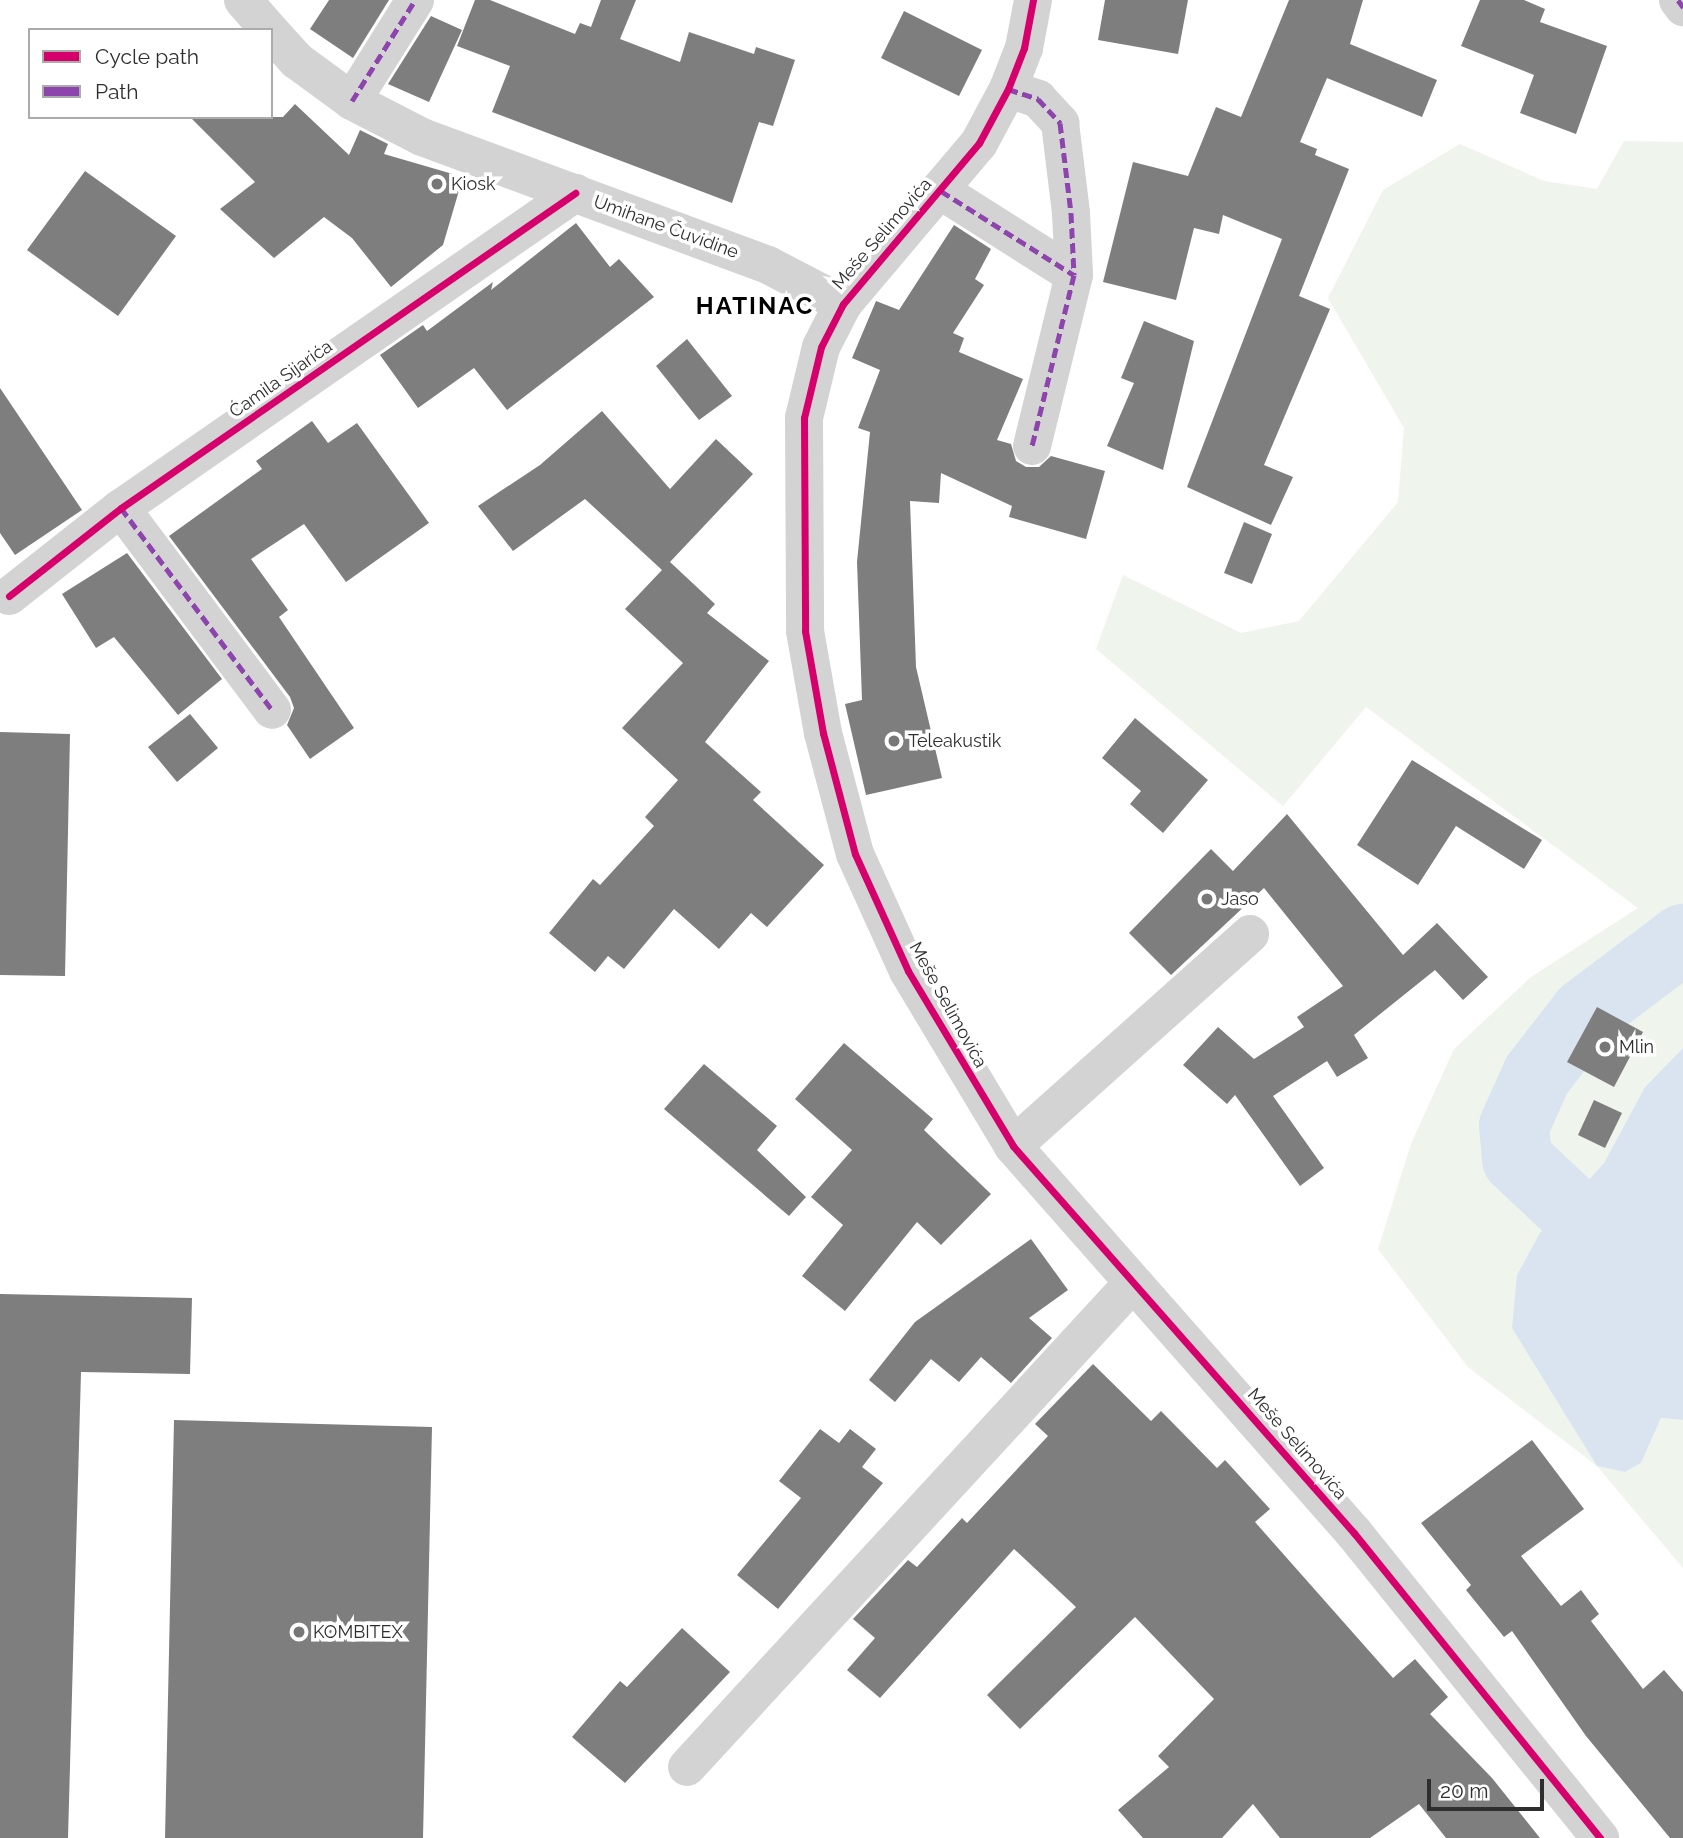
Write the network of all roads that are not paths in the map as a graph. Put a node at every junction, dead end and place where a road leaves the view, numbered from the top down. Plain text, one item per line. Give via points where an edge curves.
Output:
1 (243, 0) edge
2 (415, 0) edge
3 (1033, 0) edge
4 (1678, 0) edge
5 (1683, 7) edge
6 (267, 28) edge
7 (273, 34) edge
8 (1008, 89) junction
9 (352, 101) junction
10 (941, 191) junction
11 (575, 193) junction
12 (1074, 275) junction
13 (843, 304) junction
14 (1032, 446) dead end
15 (121, 508) junction
16 (9, 596) dead end
17 (272, 710) dead end
18 (1250, 934) dead end
19 (1013, 1146) junction
20 (1131, 1285) junction
21 (687, 1768) dead end
22 (1600, 1838) edge

1 - 6 street, Umihane Čuvidine
2 - 9 street
3 - 8 street, Meše Selimovića via 1024,48
4 - 5 street
7 - 9 street, Umihane Čuvidine via 296,60
8 - 10 street, Meše Selimovića via 979,142
8 - 12 street via 1038,99 1065,135
9 - 11 street, Umihane Čuvidine via 422,137
10 - 12 street
10 - 13 street, Meše Selimovića
11 - 13 street, Umihane Čuvidine via 768,265
11 - 15 street, Ćamila Sijarića
12 - 14 street
13 - 19 street, Meše Selimovića via 821,347 804,418 805,631 823,733 855,854 908,971
15 - 16 street, Ćamila Sijarića
15 - 17 street
18 - 19 street
19 - 20 street, Meše Selimovića
20 - 21 street
20 - 22 street, Meše Selimovića via 1354,1533

